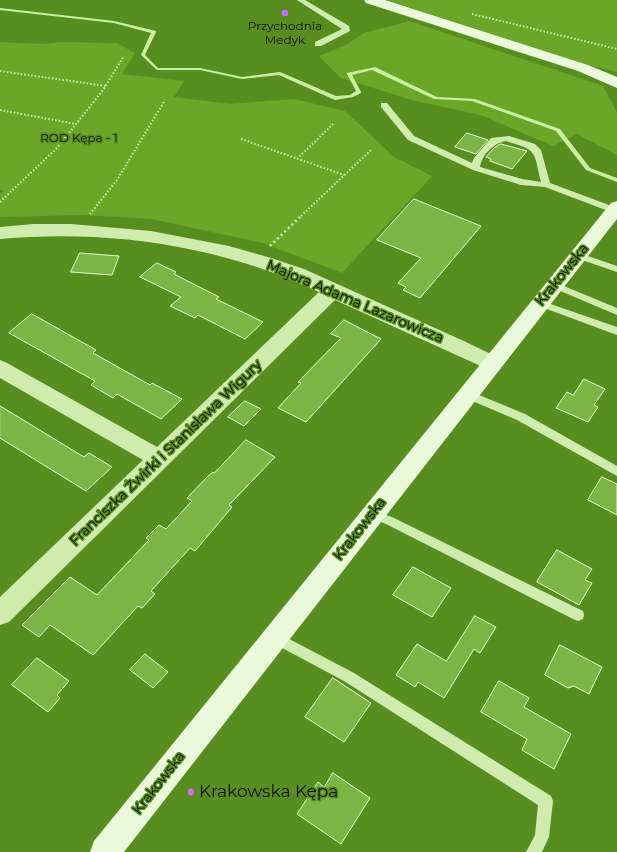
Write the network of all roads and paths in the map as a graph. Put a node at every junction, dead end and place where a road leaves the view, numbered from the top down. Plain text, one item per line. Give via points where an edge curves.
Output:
1 (300, 0) edge
2 (371, 0) edge
3 (469, 13) dead end
4 (318, 44) dead end
5 (617, 49) edge
6 (124, 56) dead end
7 (583, 68) junction
8 (0, 71) edge
9 (617, 76) edge
10 (617, 83) edge
11 (106, 86) junction
12 (166, 100) dead end
13 (384, 105) dead end
14 (0, 110) edge
15 (76, 124) junction
16 (333, 124) dead end
17 (241, 139) dead end
18 (371, 150) dead end
19 (297, 158) junction
20 (476, 168) junction
21 (344, 175) junction
22 (546, 185) junction
23 (0, 202) edge
24 (616, 208) edge
25 (79, 230) junction
26 (0, 233) edge
27 (589, 243) junction
28 (259, 261) junction
29 (617, 269) edge
30 (332, 291) junction
31 (547, 294) junction
32 (617, 312) edge
33 (617, 331) edge
34 (492, 363) junction
35 (0, 368) edge
36 (467, 394) junction
37 (160, 459) junction
38 (617, 471) edge
39 (372, 514) junction
40 (0, 614) edge
41 (578, 615) dead end
42 (274, 637) junction
43 (105, 852) edge
44 (534, 852) edge

1 - 4 lane via 346,28 343,34
2 - 7 street
3 - 5 path
6 - 11 path
7 - 9 street
7 - 10 street
8 - 11 path
11 - 15 path
12 - 25 path via 117,180
13 - 20 lane via 411,138
14 - 15 path
15 - 23 path via 57,148
16 - 19 path
17 - 19 path
18 - 21 path
19 - 21 path
20 - 22 lane via 521,182
20 - 22 lane via 477,160 494,140 506,138 532,146 538,152
21 - 28 path via 270,246
22 - 24 lane
24 - 27 street, Krakowska
25 - 26 street, Majora Adama Lazarowicza
25 - 28 street, Majora Adama Lazarowicza via 169,241
27 - 29 lane
27 - 31 street, Krakowska
28 - 30 street, Majora Adama Lazarowicza via 297,274
30 - 34 street, Majora Adama Lazarowicza
30 - 37 street, Franciszka Żwirki i Stanisława Wigury
31 - 32 lane
31 - 33 lane
31 - 34 street, Krakowska
34 - 36 street, Krakowska
35 - 37 street
36 - 38 lane via 521,417
36 - 39 street, Krakowska
37 - 40 street, Franciszka Żwirki i Stanisława Wigury
39 - 41 lane
39 - 42 street, Krakowska
42 - 43 street, Krakowska
42 - 44 lane via 349,677 546,801 542,837

